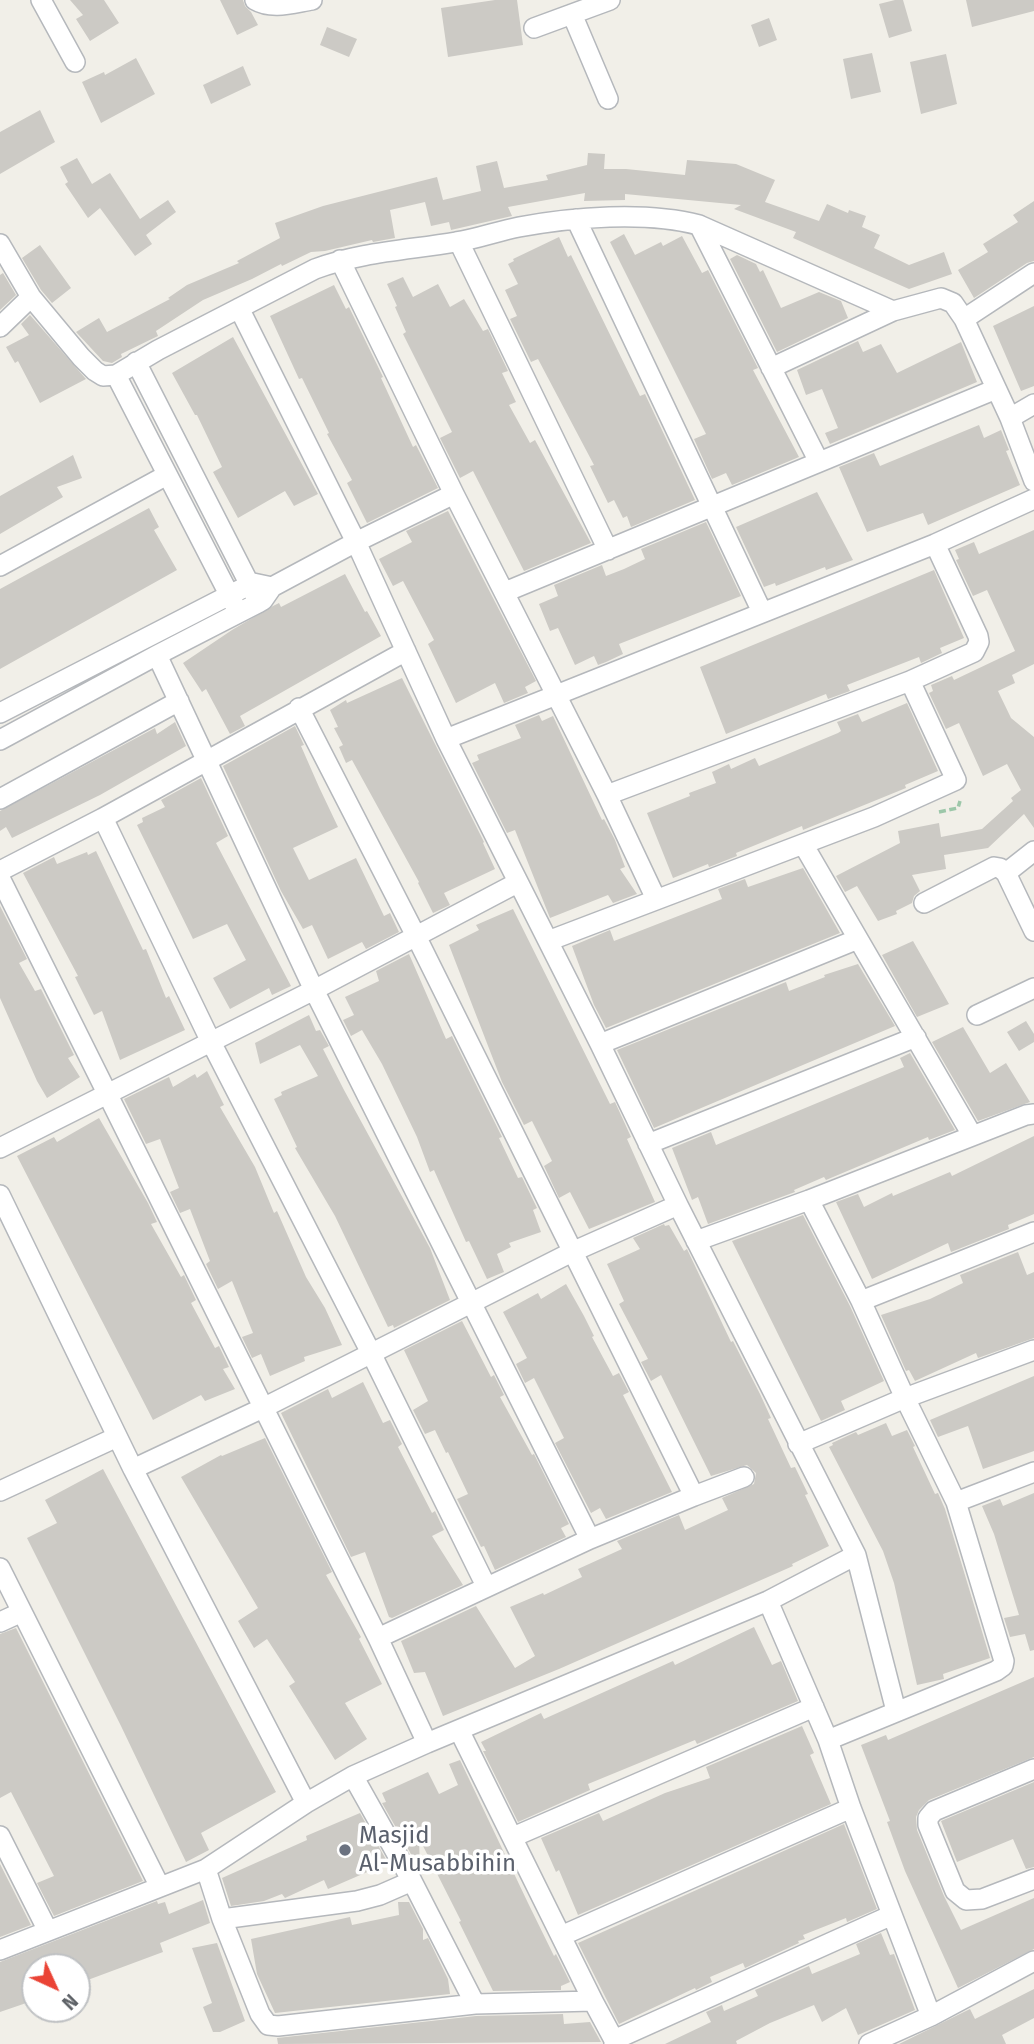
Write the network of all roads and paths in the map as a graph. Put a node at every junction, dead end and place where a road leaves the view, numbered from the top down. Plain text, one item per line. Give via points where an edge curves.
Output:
1 (41, 0) edge
2 (255, 0) edge
3 (312, 0) edge
4 (590, 5) edge
5 (534, 28) dead end
6 (75, 62) dead end
7 (608, 99) dead end
8 (576, 219) junction
9 (699, 225) junction
10 (459, 242) junction
11 (0, 244) edge
12 (341, 260) junction
13 (1034, 273) edge
14 (31, 297) junction
15 (239, 308) junction
16 (893, 312) junction
17 (964, 319) junction
18 (0, 327) edge
19 (136, 362) junction
20 (771, 368) junction
21 (116, 375) junction
22 (996, 390) junction
23 (1034, 404) edge
24 (1010, 418) junction
25 (819, 462) junction
26 (167, 475) junction
27 (1034, 481) edge
28 (454, 494) junction
29 (1034, 499) edge
30 (713, 506) junction
31 (356, 541) junction
32 (934, 544) junction
33 (608, 550) junction
34 (0, 566) edge
35 (250, 584) junction
36 (272, 587) junction
37 (505, 592) junction
38 (229, 594) junction
39 (258, 603) junction
40 (762, 612) junction
41 (238, 613) junction
42 (405, 651) junction
43 (157, 654) junction
44 (909, 681) junction
45 (556, 694) junction
46 (179, 701) junction
47 (299, 708) junction
48 (0, 713) edge
49 (446, 739) junction
50 (0, 740) edge
51 (206, 759) junction
52 (607, 795) junction
53 (0, 799) edge
54 (103, 818) junction
55 (803, 844) junction
56 (1034, 851) edge
57 (0, 871) edge
58 (1006, 873) junction
59 (0, 878) edge
60 (517, 883) junction
61 (656, 899) junction
62 (924, 903) dead end
63 (1034, 931) edge
64 (416, 936) junction
65 (858, 939) junction
66 (548, 941) junction
67 (1034, 988) edge
68 (314, 990) junction
69 (977, 1015) dead end
70 (916, 1037) junction
71 (211, 1042) junction
72 (600, 1044) junction
73 (107, 1094) junction
74 (1034, 1114) edge
75 (972, 1135) junction
76 (648, 1144) junction
77 (0, 1148) edge
78 (0, 1195) edge
79 (809, 1200) junction
80 (678, 1205) junction
81 (1034, 1232) edge
82 (696, 1241) junction
83 (572, 1252) junction
84 (471, 1301) junction
85 (861, 1301) junction
86 (1034, 1350) edge
87 (371, 1353) junction
88 (905, 1398) junction
89 (265, 1407) junction
90 (117, 1437) junction
91 (798, 1444) junction
92 (133, 1469) junction
93 (1034, 1472) edge
94 (744, 1477) dead end
95 (0, 1491) edge
96 (694, 1496) junction
97 (956, 1502) junction
98 (590, 1539) junction
99 (856, 1555) junction
100 (0, 1568) edge
101 (486, 1586) junction
102 (768, 1601) junction
103 (22, 1612) junction
104 (0, 1622) edge
105 (378, 1639) junction
106 (814, 1707) junction
107 (896, 1711) junction
108 (459, 1730) junction
109 (828, 1740) junction
110 (427, 1743) junction
111 (1034, 1769) edge
112 (353, 1776) junction
113 (306, 1803) junction
114 (851, 1808) junction
115 (0, 1836) edge
116 (513, 1837) junction
117 (206, 1869) junction
118 (1034, 1879) edge
119 (412, 1881) junction
120 (160, 1887) junction
121 (892, 1915) junction
122 (222, 1919) junction
123 (48, 1931) junction
124 (561, 1936) junction
125 (0, 1950) edge
126 (1034, 1961) edge
127 (593, 2001) junction
128 (475, 2004) junction
129 (930, 2016) junction
130 (614, 2042) edge
131 (869, 2044) edge

1 - 6 street
2 - 3 street via 264,5
4 - 5 street
4 - 7 street
8 - 9 street
8 - 10 street
8 - 30 street
9 - 16 street
9 - 20 street
10 - 12 street
10 - 33 street
11 - 14 street
12 - 15 street
12 - 28 street
13 - 17 street
14 - 18 street
14 - 21 street via 94,372
15 - 19 street
15 - 31 street
16 - 17 street via 941,298 953,303
16 - 20 street
17 - 22 street
19 - 21 street
19 - 35 street
20 - 25 street
21 - 26 street
22 - 24 street
22 - 25 street
23 - 24 street
24 - 27 street
25 - 30 street
26 - 34 street
26 - 38 street
28 - 31 street
28 - 37 street
29 - 32 street
30 - 33 street
30 - 40 street
31 - 36 street
31 - 42 street
32 - 40 street
32 - 44 street via 979,642 974,652
33 - 37 street
35 - 36 street
35 - 38 street
35 - 39 street
36 - 39 street
37 - 45 street
38 - 41 street
38 - 48 street
39 - 41 street
40 - 45 street
41 - 43 street
42 - 47 street
42 - 49 street
43 - 46 street
43 - 50 street
44 - 52 street
44 - 55 street via 956,780
45 - 49 street
45 - 52 street
46 - 51 street
46 - 53 street
47 - 51 street
47 - 64 street
49 - 60 street
51 - 54 street
51 - 68 street
52 - 61 street
54 - 57 street
54 - 71 street
55 - 61 street
55 - 65 street
56 - 58 street
58 - 62 street via 994,867
58 - 63 street
59 - 73 street
60 - 64 street
60 - 66 street
61 - 66 street
64 - 68 street
64 - 83 street
65 - 70 street
65 - 72 street
66 - 72 street
67 - 69 street
68 - 71 street
68 - 84 street
70 - 75 street
70 - 76 street
71 - 73 street
71 - 87 street
72 - 76 street
73 - 77 street
73 - 89 street
74 - 75 street
75 - 79 street
76 - 80 street
78 - 90 street
79 - 82 street
79 - 85 street
80 - 82 street
80 - 83 street
81 - 85 street
82 - 91 street
83 - 84 street
83 - 96 street
84 - 87 street
84 - 98 street
85 - 88 street
86 - 88 street
87 - 89 street
87 - 101 street
88 - 91 street
88 - 97 street
89 - 92 street
89 - 105 street
90 - 92 street
90 - 95 street
91 - 99 street
92 - 113 street
93 - 97 street
94 - 96 street
96 - 98 street
97 - 107 street via 1003,1666
98 - 101 street
99 - 102 street
99 - 107 street
100 - 103 street
101 - 105 street
102 - 106 street
102 - 108 street
103 - 104 street
103 - 120 street
105 - 110 street
106 - 109 street
106 - 116 street
107 - 109 street
108 - 110 street
108 - 116 street
109 - 114 street
110 - 112 street
111 - 118 street via 934,1811 928,1825 955,1891 966,1900 982,1899
112 - 113 street
112 - 119 street
113 - 117 street
114 - 121 street
114 - 124 street
115 - 123 street
116 - 124 street
117 - 120 street
117 - 122 street
119 - 122 street via 357,1901
119 - 128 street
120 - 123 street
121 - 129 street
121 - 130 street
122 - 128 street via 268,2025
123 - 125 street
124 - 127 street
126 - 129 street
127 - 128 street
127 - 130 street
129 - 131 street

